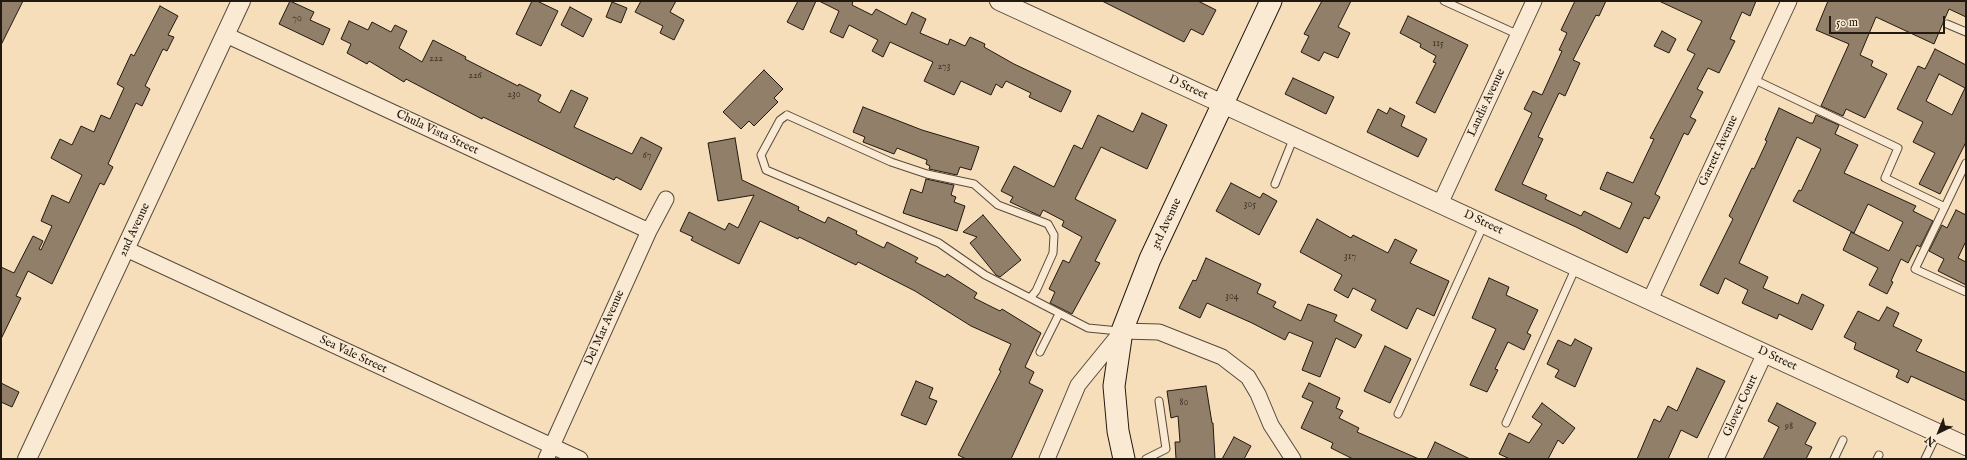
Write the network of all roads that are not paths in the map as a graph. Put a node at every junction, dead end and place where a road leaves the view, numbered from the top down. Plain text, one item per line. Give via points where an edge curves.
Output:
1 (241, 1) edge
2 (999, 1) edge
3 (1271, 1) edge
4 (1444, 1) edge
5 (1534, 1) edge
6 (1789, 1) edge
7 (1947, 24) dead end
8 (1966, 32) edge
9 (226, 34) junction
10 (1519, 35) junction
11 (1753, 79) junction
12 (1222, 104) junction
13 (1294, 136) junction
14 (1966, 164) edge
15 (1275, 184) dead end
16 (666, 199) dead end
17 (1440, 204) junction
18 (1945, 207) junction
19 (1484, 224) junction
20 (649, 231) junction
21 (126, 249) junction
22 (1576, 267) junction
23 (1966, 292) edge
24 (1030, 298) junction
25 (1650, 300) junction
26 (1059, 314) junction
27 (1122, 331) junction
28 (1040, 352) dead end
29 (1765, 354) junction
30 (1159, 401) dead end
31 (1398, 414) dead end
32 (1506, 423) dead end
33 (1938, 433) junction
34 (1843, 440) dead end
35 (1966, 446) edge
36 (549, 452) edge
37 (27, 459) edge
38 (580, 459) edge
39 (1046, 459) edge
40 (1124, 459) edge
41 (1146, 459) edge
42 (1293, 459) edge
43 (1716, 459) edge
44 (1834, 459) edge
45 (1925, 459) edge

1 - 9 street, 2nd Avenue
2 - 12 street, D Street
3 - 12 main road, 3rd Avenue
4 - 10 lane
5 - 10 street, Landis Avenue
6 - 11 street, Garrett Avenue
7 - 8 lane
9 - 20 street, Chula Vista Street
9 - 21 street, 2nd Avenue
10 - 17 street, Landis Avenue
11 - 18 lane via 1898,148 1884,178
11 - 25 street, Garrett Avenue
12 - 13 street, D Street
12 - 27 main road, 3rd Avenue via 1150,259
13 - 15 lane
13 - 17 street, D Street
14 - 18 lane
16 - 20 street, Del Mar Avenue
17 - 19 street, D Street
18 - 23 lane via 1915,270
19 - 22 street, D Street
19 - 31 lane
20 - 36 street, Del Mar Avenue
21 - 36 street, Sea Vale Street
21 - 37 street, 2nd Avenue
22 - 25 street, D Street
22 - 32 lane
24 - 24 lane via 985,275 939,244 766,170 761,155 780,120 787,115 891,162 927,174 974,184 998,205 1048,224 1054,235 1053,253 1036,291
24 - 26 lane
25 - 29 street, D Street
26 - 27 lane via 1088,328
26 - 28 lane
27 - 39 street via 1078,385
27 - 40 main road, 3rd Avenue via 1114,386 1118,431
27 - 42 street via 1160,332 1222,357 1248,377 1271,425
29 - 33 street, D Street
29 - 43 street, Glover Court
30 - 41 lane via 1166,449
33 - 35 street, D Street
33 - 45 lane
34 - 44 lane
36 - 38 street, Sea Vale Street

